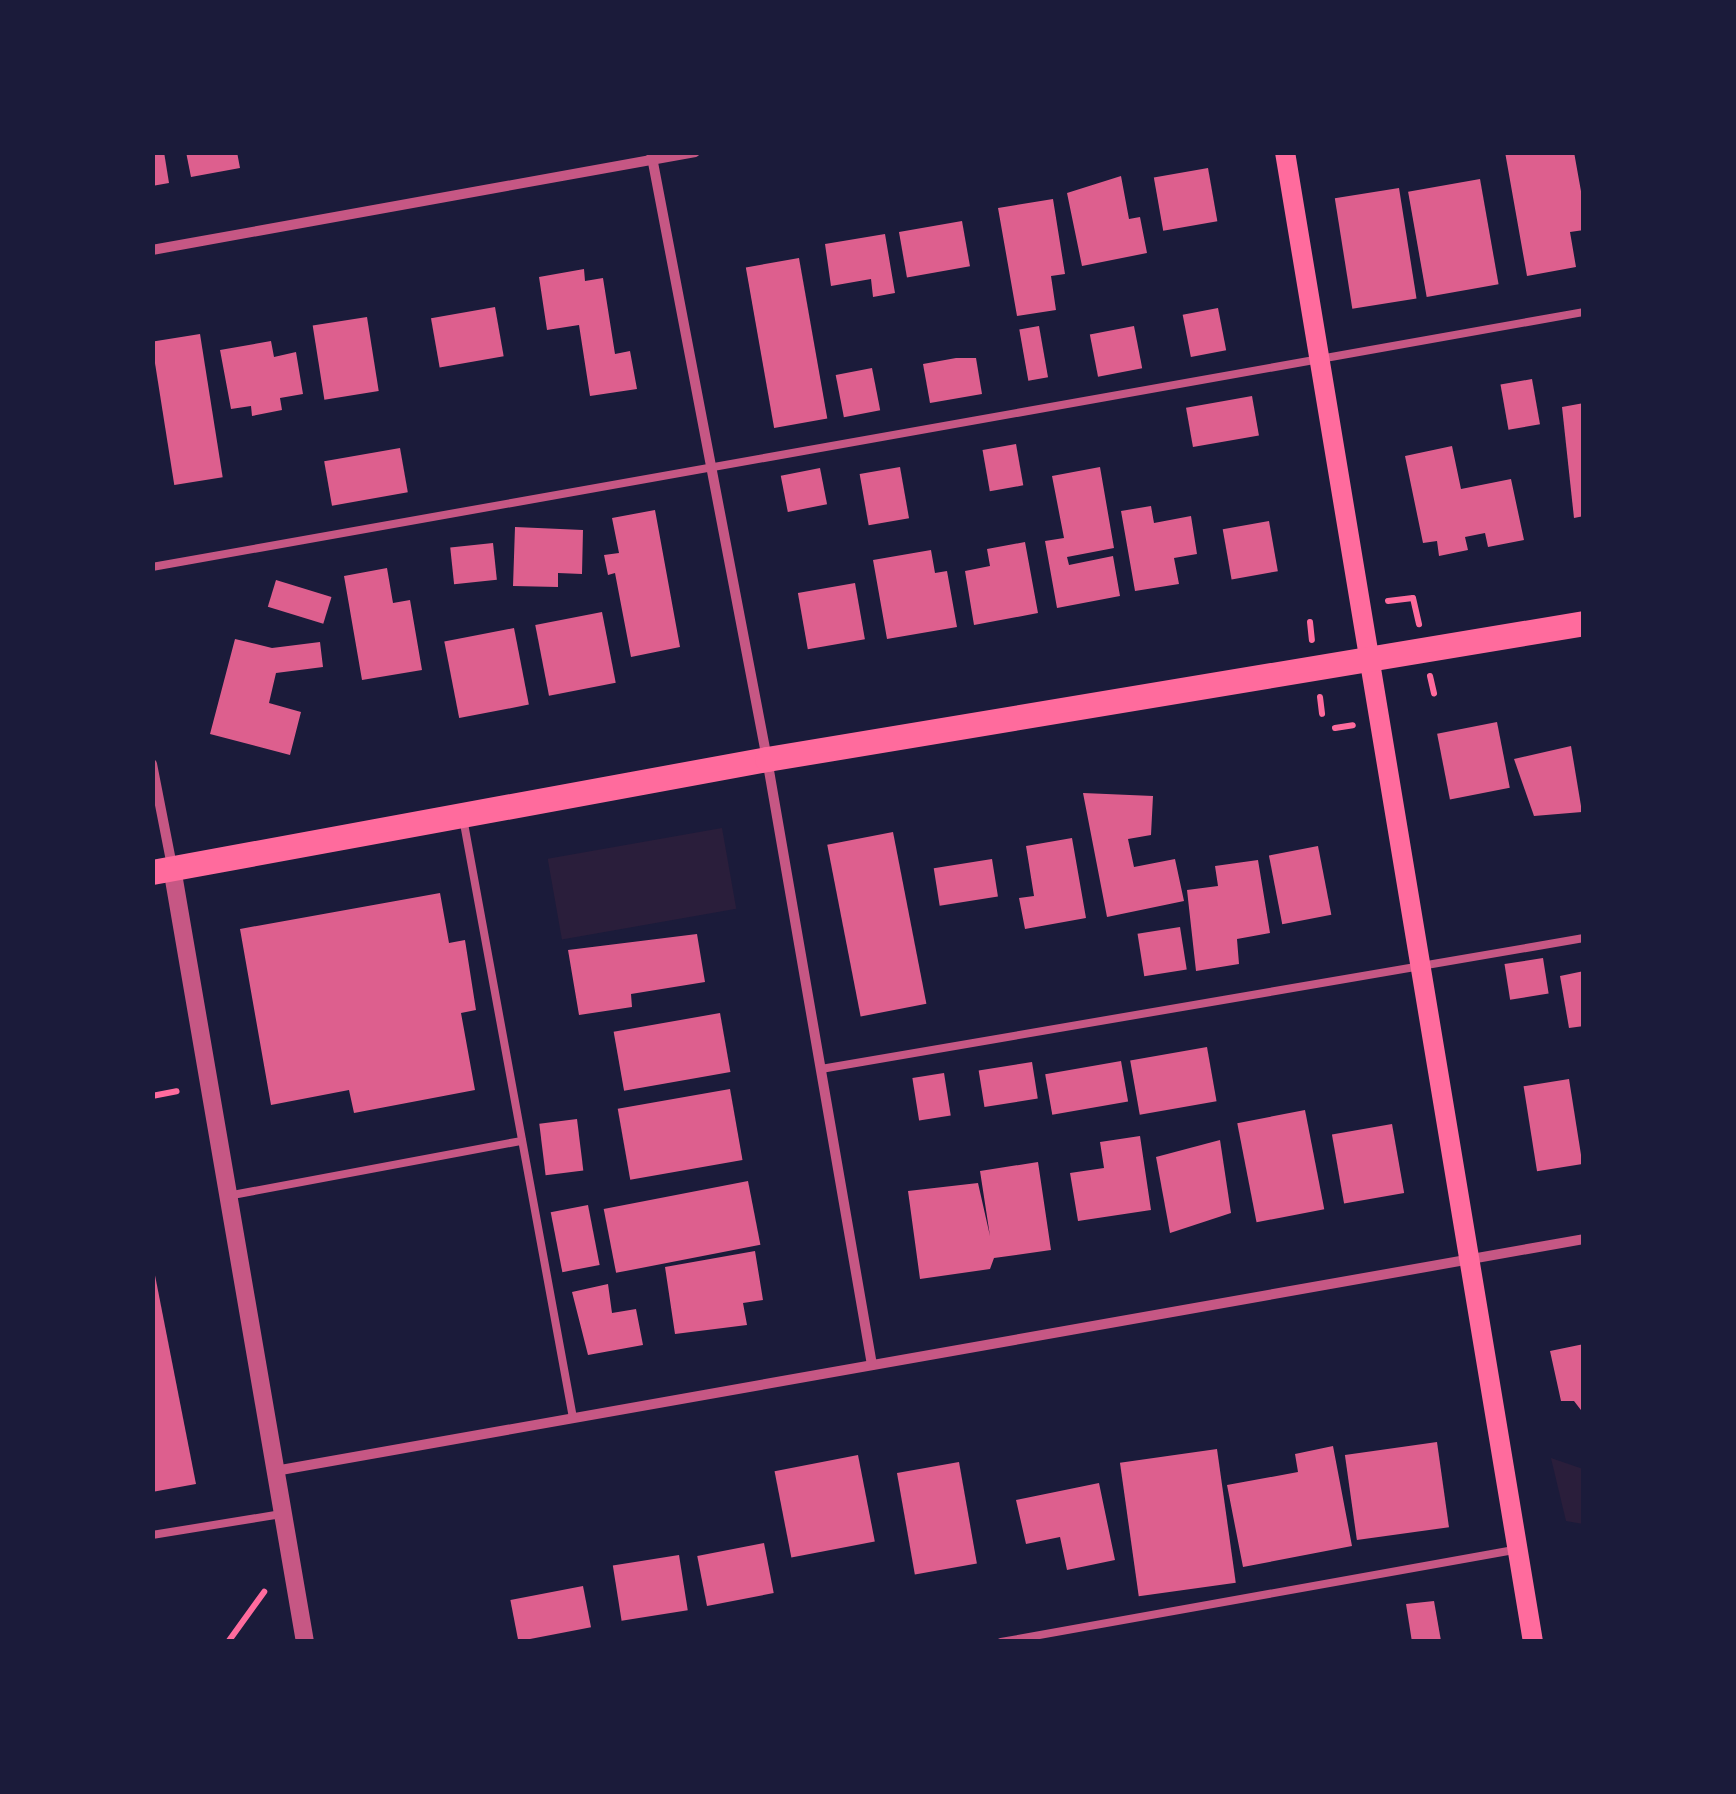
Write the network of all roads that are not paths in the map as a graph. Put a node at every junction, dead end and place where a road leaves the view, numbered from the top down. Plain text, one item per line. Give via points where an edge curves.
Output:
1 (695, 152) edge
2 (1285, 152) edge
3 (651, 157) edge
4 (152, 250) edge
5 (1584, 312) edge
6 (1321, 361) junction
7 (712, 470) junction
8 (152, 567) edge
9 (1584, 623) edge
10 (1371, 656) junction
11 (767, 759) junction
12 (152, 764) edge
13 (462, 814) junction
14 (162, 870) edge
15 (1584, 938) edge
16 (1423, 966) junction
17 (821, 1070) junction
18 (522, 1141) junction
19 (228, 1196) junction
20 (1584, 1239) edge
21 (1472, 1260) junction
22 (872, 1365) junction
23 (573, 1418) junction
24 (274, 1472) junction
25 (282, 1514) junction
26 (152, 1534) edge
27 (1518, 1549) junction
28 (305, 1642) edge
29 (1001, 1642) edge
30 (1533, 1642) edge

1 - 3 street
2 - 6 main road
3 - 4 street
3 - 7 street
5 - 6 lane
6 - 7 lane
6 - 10 main road
7 - 8 lane
7 - 11 street
9 - 10 main road
10 - 11 main road
10 - 16 main road
11 - 13 main road
11 - 17 street
12 - 14 street
13 - 14 main road
13 - 18 lane
14 - 19 street
15 - 16 lane
16 - 17 lane
16 - 21 main road
17 - 22 street
18 - 19 lane
18 - 23 lane
19 - 24 street
20 - 21 street
21 - 22 street
21 - 27 main road
22 - 23 street
23 - 24 street
24 - 25 street
25 - 26 lane
25 - 28 street
27 - 29 lane
27 - 30 main road

